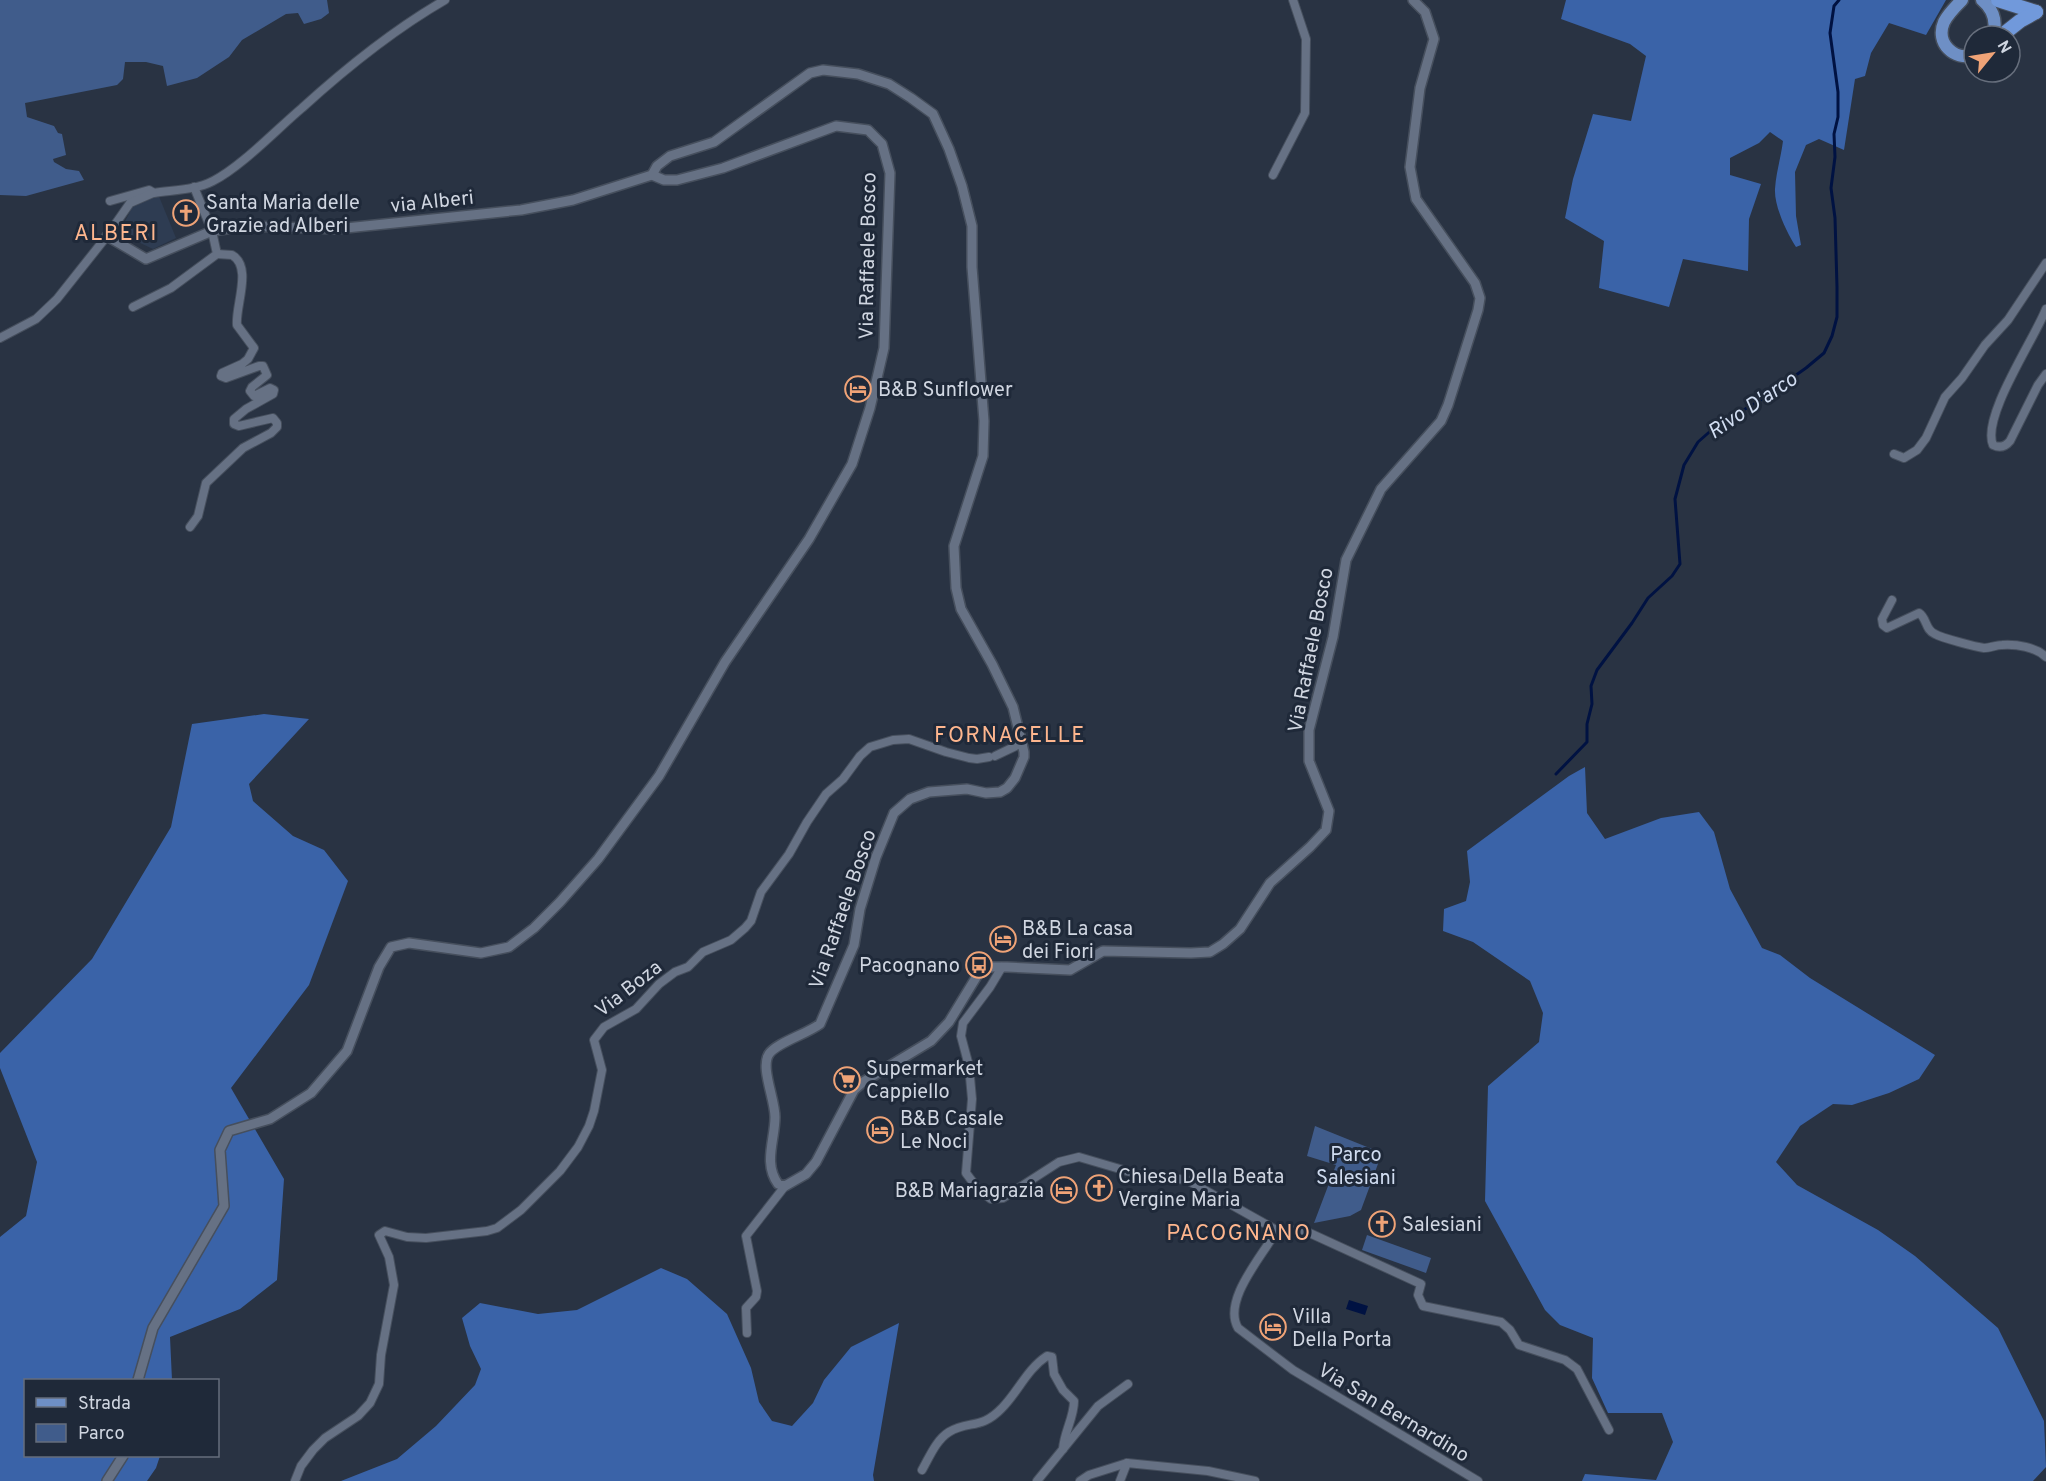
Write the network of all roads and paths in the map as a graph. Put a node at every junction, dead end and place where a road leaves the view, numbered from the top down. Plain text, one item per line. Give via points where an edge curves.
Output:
1 (445, 0) edge
2 (1293, 0) edge
3 (1413, 0) edge
4 (1962, 0) edge
5 (2021, 0) edge
6 (1989, 1) edge
7 (2036, 12) junction
8 (1996, 24) edge
9 (2016, 24) edge
10 (1962, 57) edge
11 (652, 175) junction
12 (1273, 175) dead end
13 (195, 187) junction
14 (154, 193) junction
15 (110, 201) dead end
16 (212, 231) junction
17 (107, 236) junction
18 (217, 254) junction
19 (2046, 263) edge
20 (133, 308) dead end
21 (2046, 309) edge
22 (0, 338) edge
23 (2046, 374) edge
24 (1894, 454) dead end
25 (190, 527) dead end
26 (1892, 600) dead end
27 (2046, 657) edge
28 (1023, 745) junction
29 (1002, 967) junction
30 (785, 1186) junction
31 (1278, 1231) junction
32 (747, 1333) dead end
33 (138, 1379) edge
34 (1128, 1384) dead end
35 (1610, 1430) dead end
36 (1063, 1449) junction
37 (122, 1457) edge
38 (1127, 1463) junction
39 (922, 1470) dead end
40 (1231, 1478) edge
41 (107, 1481) edge
42 (295, 1481) edge
43 (1037, 1481) edge
44 (1080, 1481) edge
45 (1120, 1481) edge
46 (1255, 1481) edge
47 (1478, 1481) edge

1 - 13 street via 406,24 333,80 229,170 212,182
2 - 12 street via 1306,39 1305,113
3 - 29 street, Via Raffaele Bosco via 1425,12 1434,39 1420,88 1410,167 1413,186 1416,199 1475,283 1480,298 1441,421 1381,489 1346,560 1333,637 1310,729 1309,761 1329,811 1326,830 1270,883 1240,929 1210,952 1103,951 1070,970
4 - 10 main road via 1942,29 1942,38 1952,53
5 - 7 highway
6 - 7 highway
6 - 8 main road
7 - 9 highway
11 - 16 street, via Alberi via 573,200 521,210 336,229 248,226
11 - 28 street, Via Raffaele Bosco via 670,156 714,142 810,73 823,70 858,74 889,84 933,114 955,167 972,226 984,421 983,456 954,546 956,588 961,609 1013,707
11 - 33 street, Via Raffaele Bosco via 676,180 723,168 836,126 868,130 882,144 890,173 884,348 852,464 809,539 725,662 659,776 598,860 560,902 509,947 481,953 409,943 391,947 347,1051 311,1093 270,1119 229,1131 220,1150 224,1206 153,1328
13 - 14 street
13 - 16 street
14 - 15 street via 149,190
14 - 17 street via 130,203
16 - 17 street, via Alberi via 146,259
16 - 18 street
17 - 22 street via 57,299 36,318
18 - 20 street via 171,288
18 - 25 street via 232,255 239,262 243,275 237,325 254,348 248,359 221,376 226,378 263,366 267,375 250,391 254,396 270,388 274,390 234,419 234,424 273,418 278,423 271,433 243,448 206,483 198,516
19 - 24 street via 2008,320 1945,397 1917,450 1904,458
21 - 23 street via 2005,388 1995,416 1993,445 2004,446 2010,441
26 - 27 street via 1882,620 1887,628 1919,613 1934,634 1985,648 2019,646
28 - 30 street, Via Raffaele Bosco via 1024,758 1015,778 1000,792 929,792 910,798 894,813 863,898 854,945 820,1024 770,1052 766,1061 775,1117 770,1170 777,1184
28 - 42 street, Via Boza via 977,759 909,739 870,747 826,794 761,892 746,928 731,940 703,952 688,967 660,984 636,1009 599,1033 594,1040 602,1070 594,1112 578,1147 547,1185 497,1228 426,1238 385,1231 379,1235 389,1257 394,1285 379,1384 358,1416 313,1450
29 - 30 street, Via Raffaele Bosco via 980,971 949,1022 931,1041 854,1090 816,1162 806,1174
29 - 31 street via 963,1023 961,1036 972,1099 966,1173 978,1189 991,1199 1003,1198 1059,1162 1079,1157 1137,1174 1186,1180
30 - 32 street via 746,1236 757,1292 746,1308
31 - 35 street via 1303,1230 1421,1284 1418,1295 1423,1306 1501,1322 1519,1345 1565,1360 1577,1369
31 - 47 street, Via San Bernardino via 1236,1298 1234,1321 1238,1328 1293,1370
34 - 36 street via 1098,1406
36 - 39 street via 1074,1401 1054,1374 1052,1357 1047,1356 986,1422 948,1433
36 - 43 street
37 - 41 street
38 - 40 street via 1208,1471
38 - 44 street
38 - 45 street
40 - 46 street

